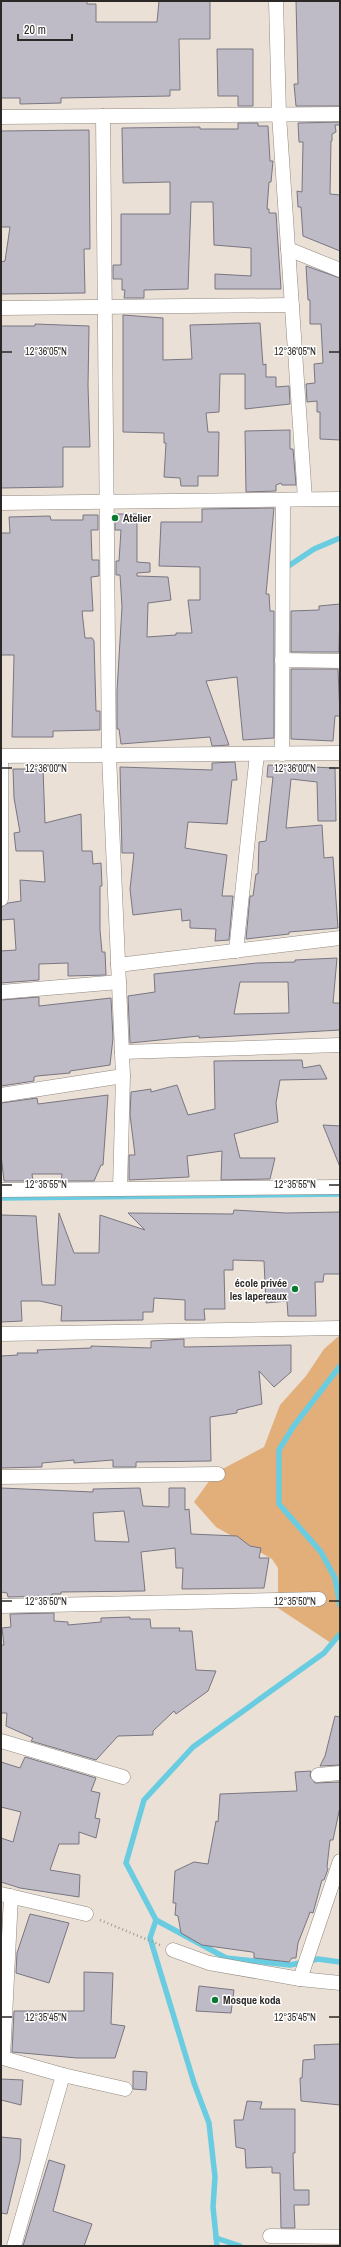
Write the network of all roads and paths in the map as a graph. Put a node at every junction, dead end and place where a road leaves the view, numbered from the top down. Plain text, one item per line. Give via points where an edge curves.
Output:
1 (276, 1) edge
2 (340, 114) edge
3 (279, 115) junction
4 (103, 116) junction
5 (1, 117) edge
6 (288, 249) junction
7 (340, 270) edge
8 (292, 304) junction
9 (105, 307) junction
10 (1, 308) edge
11 (305, 499) junction
12 (340, 499) edge
13 (283, 500) junction
14 (107, 502) junction
15 (1, 503) edge
16 (282, 660) junction
17 (340, 661) edge
18 (340, 753) edge
19 (256, 754) junction
20 (282, 754) junction
21 (109, 755) junction
22 (1, 756) edge
23 (1, 899) edge
24 (340, 938) edge
25 (236, 951) junction
26 (118, 965) junction
27 (119, 982) junction
28 (1, 992) edge
29 (340, 1045) edge
30 (122, 1052) junction
31 (123, 1076) junction
32 (1, 1096) edge
33 (340, 1187) edge
34 (120, 1189) junction
35 (1, 1190) edge
36 (340, 1328) edge
37 (1, 1334) edge
38 (218, 1474) dead end
39 (1, 1477) edge
40 (319, 1599) dead end
41 (1, 1606) edge
42 (1, 1741) edge
43 (340, 1773) edge
44 (318, 1775) dead end
45 (123, 1777) dead end
46 (340, 1861) edge
47 (6, 1895) edge
48 (86, 1914) joint
49 (173, 1950) joint
50 (300, 1979) junction
51 (340, 1983) edge
52 (2, 2058) edge
53 (63, 2075) junction
54 (126, 2089) dead end
55 (270, 2236) dead end
56 (340, 2237) edge
57 (14, 2246) edge

1 - 3 street
2 - 3 street
3 - 4 street
3 - 6 street
4 - 5 street
4 - 9 street
6 - 7 street
6 - 8 street
8 - 9 street
8 - 11 street
9 - 10 street
9 - 14 street
11 - 12 street
11 - 13 street
13 - 14 street
13 - 16 street
14 - 15 street
14 - 21 street
16 - 17 street
16 - 20 street
18 - 20 street
19 - 20 street
19 - 21 street
19 - 25 street
21 - 22 street
21 - 26 street
22 - 23 street
24 - 25 street
25 - 26 street
26 - 27 street
27 - 28 street
27 - 30 street
29 - 30 street
30 - 31 street
31 - 32 street
31 - 34 street
33 - 34 street
34 - 35 street
36 - 37 street
38 - 39 street
40 - 41 street
42 - 45 street
43 - 44 street
46 - 50 street
47 - 48 street
47 - 52 street
48 - 49 path
49 - 50 street via 209,1963
50 - 51 street
52 - 53 street
53 - 54 street
53 - 57 street
55 - 56 street

